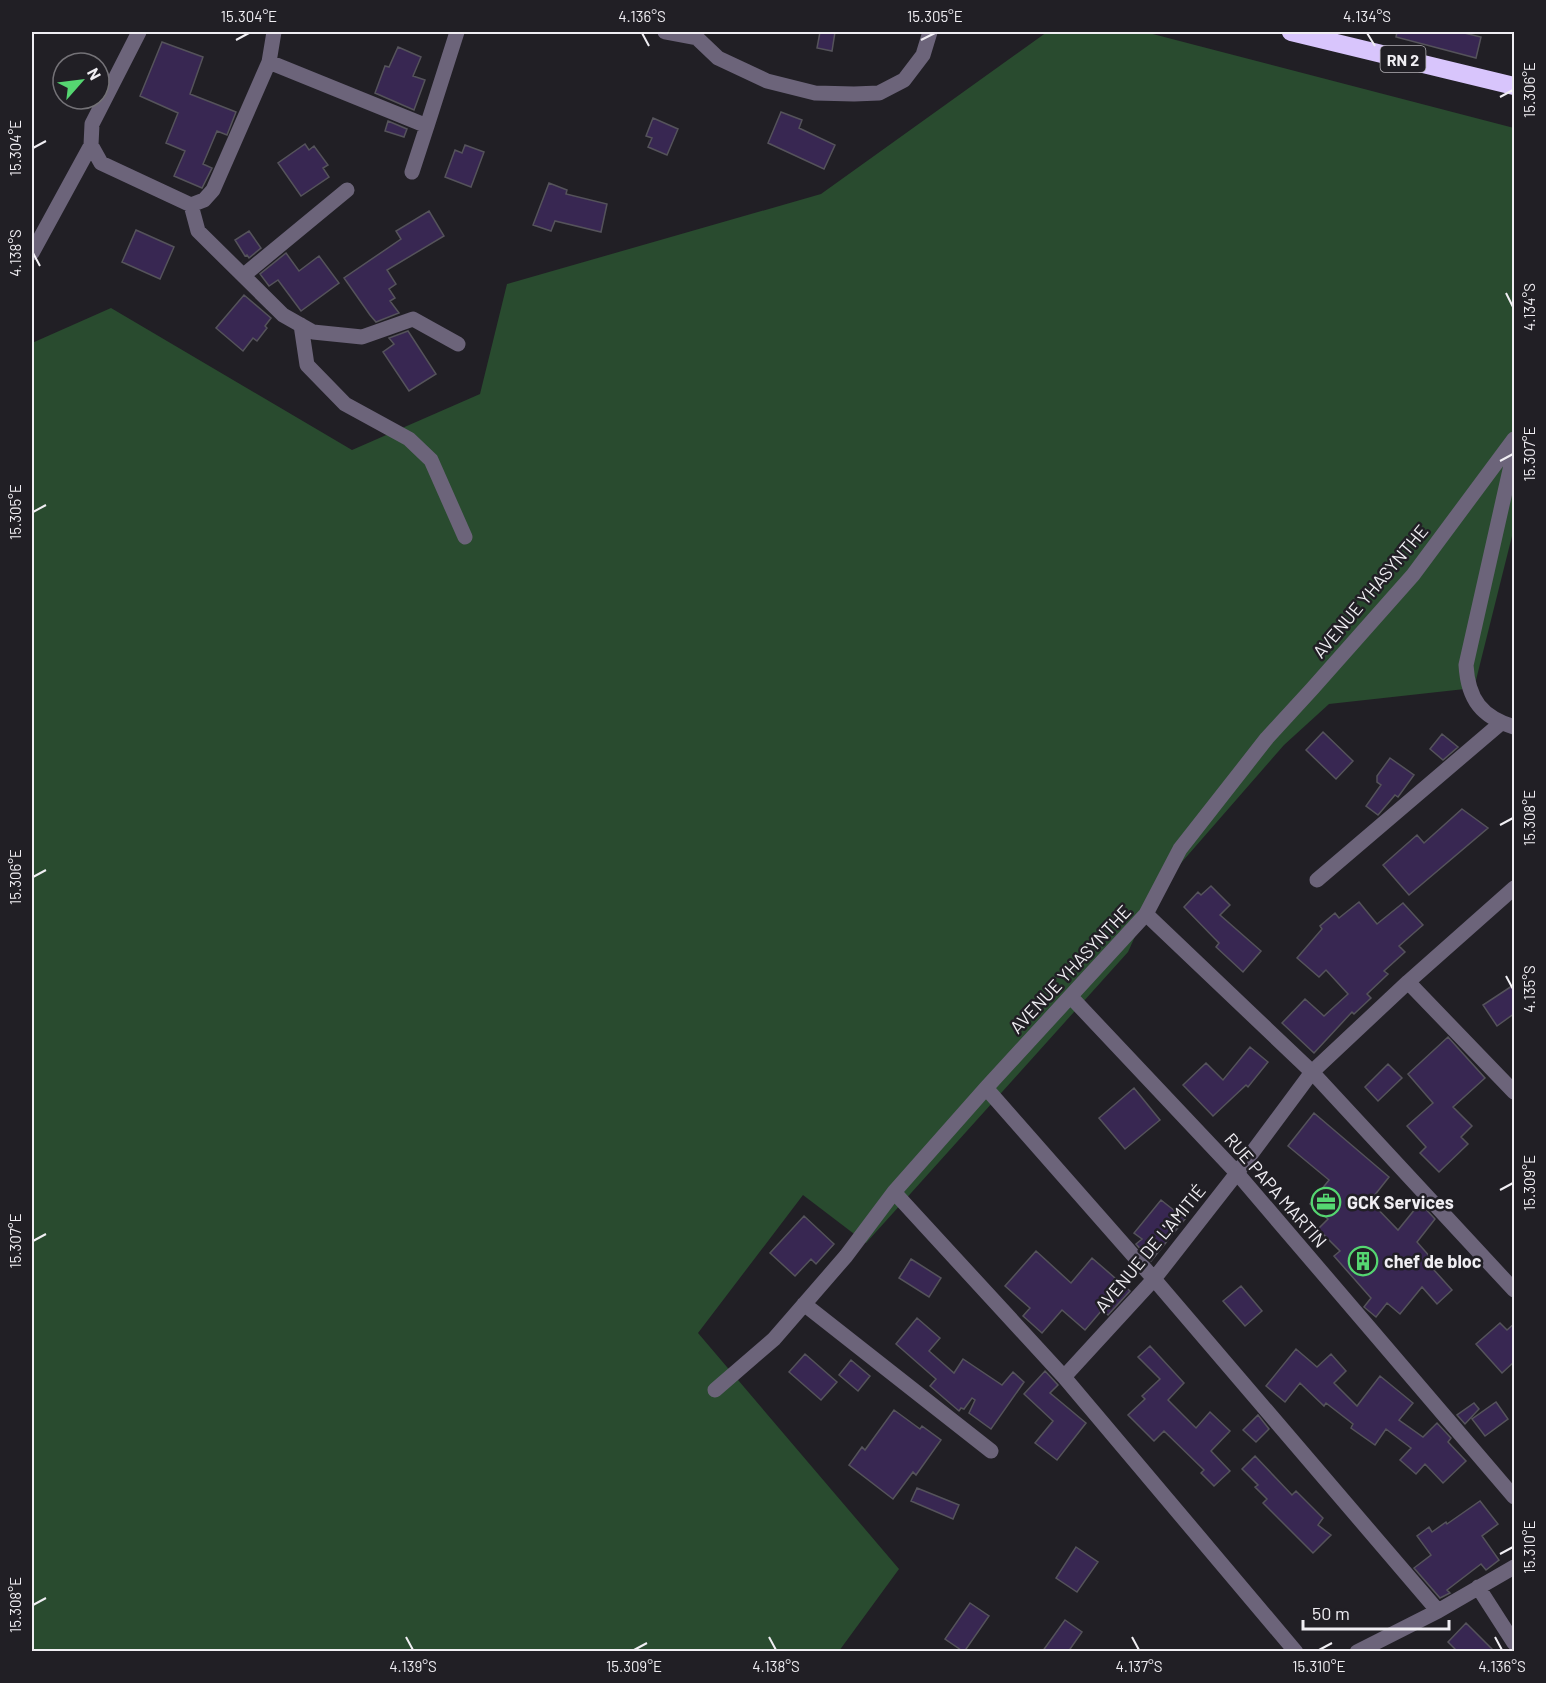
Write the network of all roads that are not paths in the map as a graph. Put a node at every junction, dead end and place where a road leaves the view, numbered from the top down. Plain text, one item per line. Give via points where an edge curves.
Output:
1 (139, 32) edge
2 (274, 32) edge
3 (457, 32) edge
4 (665, 32) edge
5 (930, 32) edge
6 (1291, 32) edge
7 (269, 62) junction
8 (1515, 86) edge
9 (427, 126) junction
10 (91, 145) junction
11 (412, 172) dead end
12 (347, 190) dead end
13 (191, 205) junction
14 (32, 253) edge
15 (244, 274) junction
16 (301, 325) junction
17 (458, 344) dead end
18 (1515, 439) edge
19 (1515, 452) edge
20 (465, 537) dead end
21 (1508, 725) edge
22 (1317, 880) dead end
23 (1515, 888) edge
24 (1146, 914) junction
25 (1408, 982) junction
26 (1071, 997) junction
27 (1515, 1068) edge
28 (1312, 1072) junction
29 (1502, 1079) junction
30 (986, 1088) junction
31 (1515, 1092) edge
32 (1237, 1173) junction
33 (894, 1192) junction
34 (1154, 1279) junction
35 (1515, 1290) edge
36 (804, 1304) junction
37 (1064, 1377) junction
38 (715, 1390) dead end
39 (991, 1451) dead end
40 (1515, 1497) edge
41 (1515, 1567) edge
42 (1478, 1587) junction
43 (1438, 1611) junction
44 (1515, 1643) edge
45 (1296, 1652) edge
46 (1357, 1652) edge

1 - 10 street via 92,124
2 - 7 street
3 - 9 street
4 - 5 street via 697,39 718,58 767,81 815,93 854,94 879,93 904,80 923,55
6 - 8 highway, RN 2
7 - 9 street
7 - 13 street via 213,190 204,200
9 - 11 street
10 - 13 street via 101,163
10 - 14 street
12 - 15 street
13 - 15 street via 198,231
15 - 16 street via 283,315
16 - 17 street via 313,332 362,337 413,319
16 - 20 street via 307,365 345,404 410,439 431,460
18 - 24 street, AVENUE YHASYNTHE via 1413,574 1267,738 1180,849
19 - 21 street via 1466,665 1467,680 1477,704
21 - 22 street
23 - 25 street, AVENUE DE L'AMITIÉ
24 - 26 street, AVENUE YHASYNTHE
24 - 28 street
25 - 28 street, AVENUE DE L'AMITIÉ
25 - 29 street
26 - 30 street, AVENUE YHASYNTHE
26 - 32 street, RUE PAPA MARTIN
27 - 29 street
28 - 32 street, AVENUE DE L'AMITIÉ
28 - 35 street
29 - 31 street
30 - 33 street, AVENUE YHASYNTHE
30 - 34 street
32 - 34 street, AVENUE DE L'AMITIÉ
32 - 40 street, RUE PAPA MARTIN
33 - 36 street, AVENUE YHASYNTHE
33 - 37 street
34 - 37 street, AVENUE DE L'AMITIÉ
34 - 43 street
36 - 38 street, AVENUE YHASYNTHE via 774,1339
36 - 39 street
37 - 45 street
41 - 42 street
42 - 43 street
42 - 44 street
43 - 46 street

